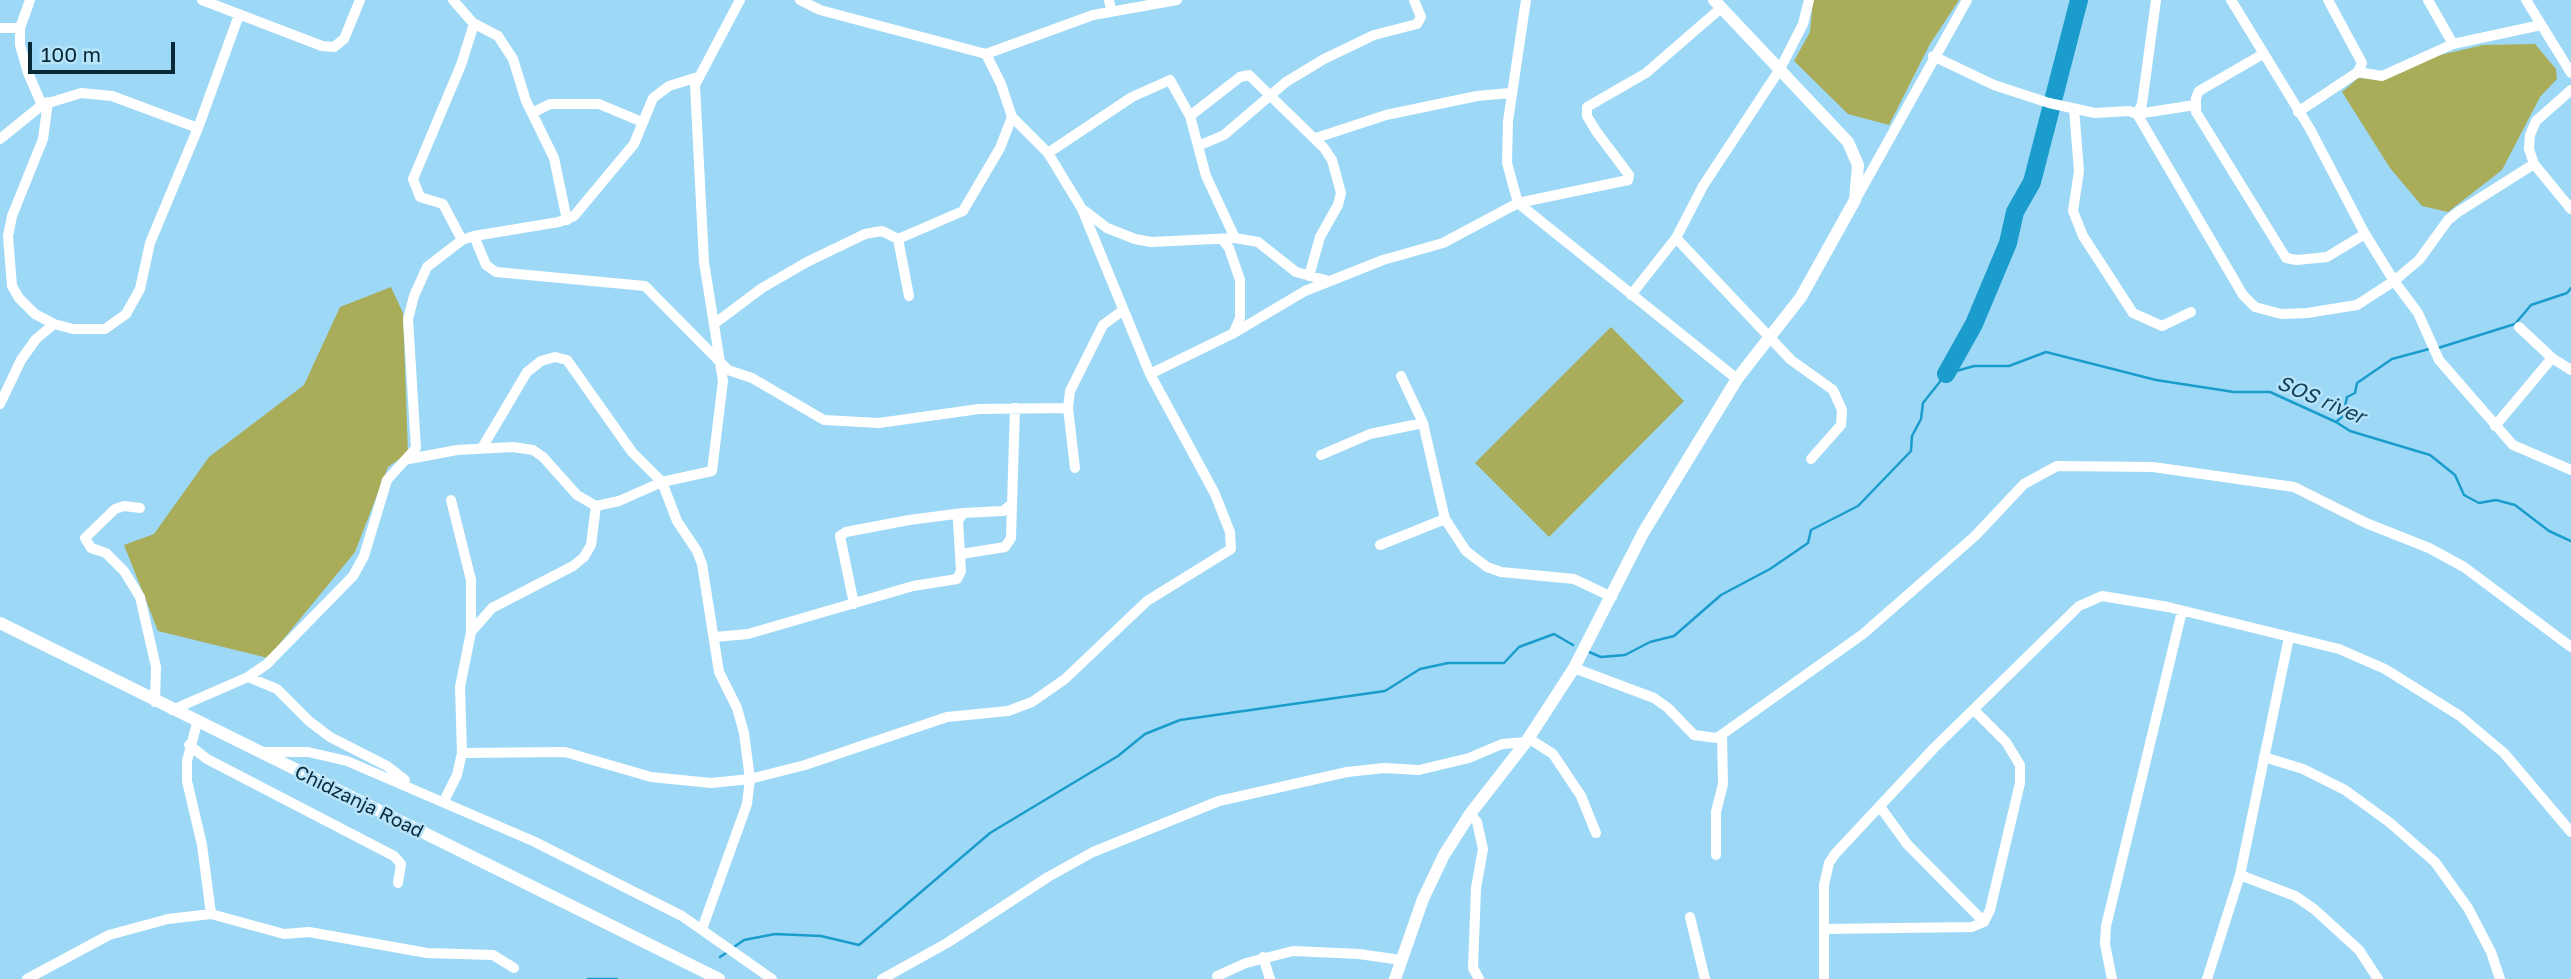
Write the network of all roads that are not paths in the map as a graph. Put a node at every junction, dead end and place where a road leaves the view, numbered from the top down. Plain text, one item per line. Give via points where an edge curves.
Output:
1 (30, 0) edge
2 (202, 0) edge
3 (360, 0) edge
4 (453, 0) edge
5 (740, 0) edge
6 (800, 0) edge
7 (1177, 0) edge
8 (1414, 0) edge
9 (1526, 0) edge
10 (1809, 0) edge
11 (1967, 0) edge
12 (2156, 0) edge
13 (2231, 0) edge
14 (2328, 0) edge
15 (2428, 0) edge
16 (2526, 0) edge
17 (1717, 4) edge
18 (1110, 5) edge
19 (239, 15) junction
20 (474, 23) junction
21 (2541, 25) junction
22 (0, 28) edge
23 (20, 28) junction
24 (2453, 44) junction
25 (986, 54) junction
26 (2263, 54) junction
27 (1933, 56) junction
28 (1780, 69) junction
29 (2358, 72) junction
30 (2571, 73) edge
31 (698, 77) junction
32 (2571, 90) edge
33 (1510, 93) junction
34 (1272, 94) junction
35 (45, 104) junction
36 (2195, 105) junction
37 (2074, 109) junction
38 (2298, 111) junction
39 (531, 113) junction
40 (2137, 114) junction
41 (1190, 116) junction
42 (1012, 117) junction
43 (642, 122) junction
44 (198, 128) junction
45 (1316, 138) junction
46 (0, 139) edge
47 (1198, 146) junction
48 (1048, 153) junction
49 (2534, 164) junction
50 (1855, 200) junction
51 (1518, 202) junction
52 (1082, 209) junction
53 (2571, 209) edge
54 (567, 220) junction
55 (2365, 234) junction
56 (474, 236) junction
57 (1235, 238) junction
58 (1676, 238) junction
59 (898, 239) junction
60 (1222, 239) junction
61 (462, 240) junction
62 (1309, 276) junction
63 (1329, 281) junction
64 (2394, 281) junction
65 (1630, 295) junction
66 (909, 296) dead end
67 (1122, 311) junction
68 (2191, 312) dead end
69 (54, 324) junction
70 (714, 324) junction
71 (2519, 327) dead end
72 (1234, 333) junction
73 (1771, 337) junction
74 (2552, 358) junction
75 (721, 363) junction
76 (2571, 370) edge
77 (1150, 374) junction
78 (1401, 376) dead end
79 (1737, 380) junction
80 (0, 404) edge
81 (1015, 408) junction
82 (1068, 408) junction
83 (1423, 422) junction
84 (2495, 426) junction
85 (482, 448) junction
86 (1321, 455) dead end
87 (408, 459) junction
88 (1811, 459) dead end
89 (1075, 468) dead end
90 (2571, 470) edge
91 (662, 482) junction
92 (451, 500) dead end
93 (1012, 504) junction
94 (596, 506) junction
95 (140, 508) dead end
96 (963, 513) junction
97 (1445, 519) junction
98 (1380, 545) dead end
99 (961, 554) junction
100 (1612, 597) junction
101 (853, 604) junction
102 (2182, 611) junction
103 (0, 623) edge
104 (471, 632) junction
105 (2289, 636) junction
106 (715, 637) junction
107 (2571, 647) edge
108 (1574, 668) junction
109 (248, 677) junction
110 (155, 702) junction
111 (172, 710) junction
112 (1975, 710) junction
113 (197, 723) junction
114 (1722, 735) junction
115 (1527, 740) junction
116 (190, 745) junction
117 (257, 752) junction
118 (462, 753) junction
119 (2264, 757) junction
120 (750, 779) junction
121 (417, 789) junction
122 (443, 801) junction
123 (1881, 808) junction
124 (1470, 814) junction
125 (2571, 832) edge
126 (1596, 833) dead end
127 (1716, 855) dead end
128 (2240, 875) junction
129 (398, 883) dead end
130 (211, 914) junction
131 (1690, 917) dead end
132 (1984, 922) junction
133 (702, 929) junction
134 (1824, 929) junction
135 (1263, 957) junction
136 (1401, 960) junction
137 (514, 968) dead end
138 (1217, 976) dead end
139 (27, 979) edge
140 (719, 979) edge
141 (772, 979) edge
142 (882, 979) edge
143 (1270, 979) edge
144 (1395, 979) edge
145 (1479, 979) edge
146 (1704, 979) edge
147 (1824, 979) edge
148 (2112, 979) edge
149 (2207, 979) edge
150 (2378, 979) edge
151 (2500, 979) edge

1 - 23 street
2 - 19 street
3 - 19 street via 344,39 334,47
4 - 20 street
5 - 31 street
6 - 25 street via 820,10
7 - 18 street
8 - 34 street via 1420,17 1417,24 1374,36 1324,59
9 - 33 street
10 - 28 street via 1803,24
11 - 27 street
12 - 40 street
13 - 26 street
14 - 29 street via 2359,53
15 - 24 street
16 - 21 street
17 - 28 street
17 - 51 street via 1646,73 1587,107 1587,116 1629,175 1628,180
18 - 25 street
19 - 44 street
20 - 39 street via 504,42
20 - 61 street via 413,179 420,197 443,204
21 - 24 street
21 - 30 street
22 - 23 street
23 - 35 street via 27,73
24 - 29 street via 2382,76
25 - 42 street
26 - 36 street via 2204,86
26 - 38 street
27 - 37 street via 1994,85
27 - 50 street
28 - 50 street via 1848,142 1857,165
28 - 58 street via 1703,186
29 - 38 street
31 - 43 street via 668,86 653,98
31 - 70 street via 702,234
32 - 49 street via 2536,121 2529,149
33 - 45 street via 1386,115
33 - 51 street via 1507,163
34 - 41 street via 1253,76 1244,75
34 - 45 street
34 - 47 street via 1224,135
35 - 44 street via 98,93
35 - 46 street
35 - 69 street via 43,139 12,216 7,248 12,286 19,298
36 - 40 street
36 - 55 street via 2226,164 2286,258 2327,257
37 - 40 street
37 - 68 street via 2079,171 2073,211 2083,236 2133,313 2162,326
38 - 55 street
39 - 43 street via 550,104 598,104
39 - 54 street via 554,158
40 - 64 street via 2249,303 2281,314 2333,310 2357,305
41 - 47 street
41 - 48 street via 1172,82 1166,80
42 - 48 street
42 - 59 street via 1000,148 963,211
43 - 54 street via 634,144
44 - 69 street via 150,243 140,289 125,314 105,329
45 - 62 street via 1332,160 1341,193 1320,237
47 - 57 street via 1206,176
48 - 52 street
49 - 53 street
49 - 64 street via 2448,220 2419,260
50 - 73 street via 1801,297
51 - 63 street via 1443,243
51 - 65 street
52 - 60 street via 1107,228 1135,239
52 - 67 street
54 - 56 street
55 - 64 street
56 - 61 street
56 - 75 street via 486,265 496,272 645,286
57 - 60 street
57 - 62 street via 1258,242 1284,264
58 - 65 street
58 - 73 street
59 - 66 street
59 - 70 street via 882,231 843,244 762,288
60 - 72 street via 1240,280 1240,318
61 - 87 street via 427,267 408,319 417,440
62 - 63 street
63 - 72 street
64 - 84 street via 2418,313 2439,360
65 - 79 street
67 - 77 street
67 - 82 street via 1102,325 1074,378
69 - 80 street via 21,360
70 - 75 street
71 - 74 street
72 - 77 street
73 - 79 street
73 - 88 street via 1791,360 1825,382 1842,410 1837,431
74 - 76 street
74 - 84 street
75 - 81 street via 824,420 879,423
75 - 91 street via 712,471
77 - 120 street via 1215,494 1232,542 1226,555 1147,601 1065,679 1021,707 947,717 830,758
78 - 83 street
79 - 100 street via 1643,533
81 - 82 street
81 - 93 street
82 - 89 street
83 - 86 street via 1370,434
83 - 97 street
84 - 90 street via 2513,444
85 - 87 street
85 - 91 street via 527,372 555,357 567,360 632,452
85 - 94 street via 533,450 577,495
87 - 109 street via 387,480 364,556 353,576 285,648
91 - 94 street via 620,501
91 - 106 street via 702,565
92 - 104 street via 471,580
93 - 96 street via 1003,511
93 - 99 street via 1011,538 1005,547
94 - 104 street via 591,545 584,556 492,608
95 - 110 street via 116,509 85,538 91,548 106,553 124,571 140,597 156,667
96 - 99 street via 958,521
96 - 101 street via 896,522 841,536
97 - 98 street
97 - 100 street via 1466,551 1487,567 1525,576 1574,579
99 - 101 street via 957,579
100 - 108 street
101 - 106 street via 748,634
102 - 105 street
102 - 112 street via 2114,596 2085,601
102 - 148 street via 2106,926
103 - 110 street, Chidzanja Road
104 - 118 street via 460,687
105 - 119 street
105 - 125 street via 2339,649 2385,669 2460,716 2504,753
106 - 120 street via 721,680 737,708 744,733
107 - 114 street via 2464,567 2294,487 2153,467 2057,466 2040,472 2016,491 1975,536 1863,634
108 - 114 street via 1654,698 1694,736 1710,739
108 - 115 street
109 - 111 street
109 - 121 street via 277,690 330,737 387,766
110 - 111 street, Chidzanja Road
111 - 113 street, Chidzanja Road
112 - 123 street
112 - 132 street via 2006,742 2020,765 2020,783
113 - 116 street
113 - 117 street, Chidzanja Road
114 - 127 street
115 - 124 street
115 - 126 street via 1553,754 1581,796
115 - 142 street via 1419,769 1384,768 1328,776 1229,798 1162,822 1069,865
116 - 129 street via 207,759 394,856 401,864
116 - 130 street via 187,781
117 - 121 street via 327,755
117 - 140 street, Chidzanja Road
118 - 120 street via 553,751 651,777 711,783
118 - 122 street
119 - 128 street
119 - 151 street via 2303,769 2345,790 2435,862 2468,908
120 - 133 street via 747,804
121 - 122 street
122 - 133 street via 533,841
123 - 132 street via 1907,844
123 - 134 street via 1829,863
124 - 136 street via 1435,873
124 - 145 street via 1477,822 1483,849 1476,888 1473,968
128 - 149 street
128 - 150 street via 2271,885 2314,909 2359,950
130 - 137 street via 284,934 309,932 427,953 493,956
130 - 139 street via 168,919 109,935
131 - 146 street
132 - 134 street via 1972,927
133 - 141 street
134 - 147 street
135 - 136 street via 1312,951
135 - 138 street
135 - 143 street
136 - 144 street

